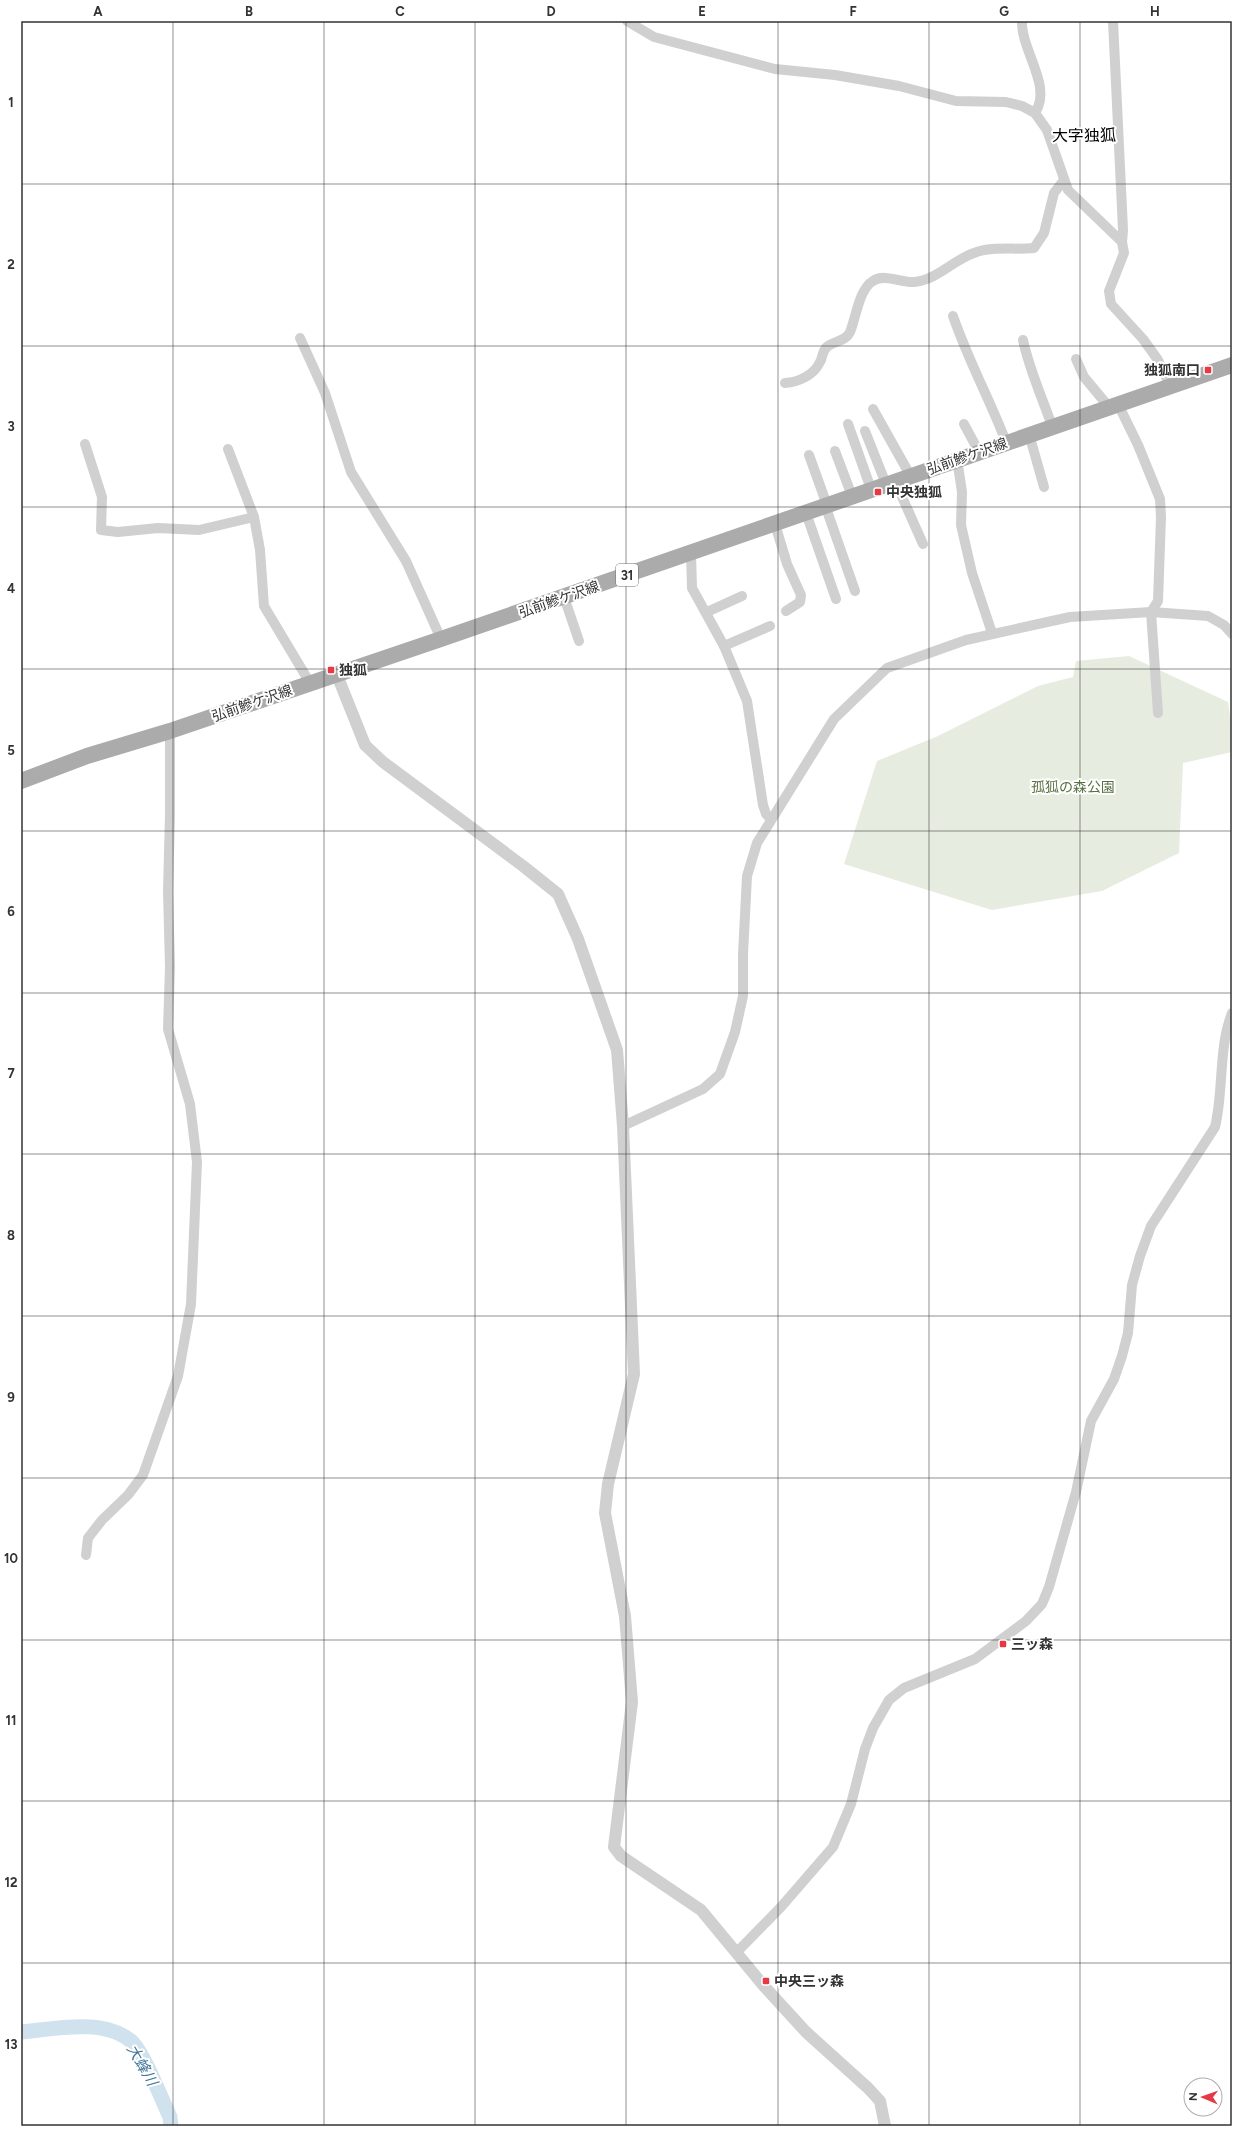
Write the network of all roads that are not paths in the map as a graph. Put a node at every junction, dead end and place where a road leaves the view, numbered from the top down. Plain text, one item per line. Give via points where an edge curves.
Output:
1 (627, 21) edge
2 (1022, 21) edge
3 (1113, 21) edge
4 (1035, 113) junction
5 (1064, 180) junction
6 (1122, 242) junction
7 (953, 316) dead end
8 (300, 338) dead end
9 (1023, 340) dead end
10 (1076, 358) dead end
11 (1232, 365) edge
12 (785, 383) dead end
13 (1170, 386) junction
14 (1114, 405) junction
15 (873, 409) dead end
16 (848, 424) dead end
17 (964, 424) dead end
18 (1052, 426) junction
19 (865, 431) dead end
20 (1029, 434) junction
21 (1006, 442) junction
22 (85, 444) dead end
23 (228, 449) dead end
24 (835, 450) dead end
25 (979, 452) junction
26 (809, 455) dead end
27 (957, 459) junction
28 (910, 476) junction
29 (884, 485) junction
30 (1044, 487) dead end
31 (852, 496) junction
32 (826, 505) junction
33 (806, 513) junction
34 (254, 517) junction
35 (774, 524) junction
36 (923, 544) dead end
37 (691, 553) junction
38 (855, 591) dead end
39 (742, 596) dead end
40 (564, 597) junction
41 (836, 599) dead end
42 (786, 611) dead end
43 (707, 612) junction
44 (1151, 612) junction
45 (770, 626) dead end
46 (992, 633) junction
47 (1232, 634) edge
48 (441, 639) junction
49 (579, 641) dead end
50 (724, 646) junction
51 (337, 675) junction
52 (310, 683) junction
53 (1158, 713) dead end
54 (170, 730) junction
55 (21, 781) edge
56 (771, 819) junction
57 (1232, 1013) edge
58 (623, 1126) junction
59 (86, 1556) dead end
60 (736, 1953) junction
61 (885, 2126) edge

1 - 4 street via 654,37 775,68 899,86 956,101 1006,102
2 - 4 street via 1024,42 1038,77 1041,93 1039,107
3 - 6 street
4 - 5 street via 1047,130 1060,161
5 - 6 street via 1074,198
5 - 12 street via 1054,193 1044,233 1034,248 982,250 956,260 934,276 914,282 884,278 873,280 862,294 849,334 824,350 814,371
6 - 13 street via 1124,253 1109,291 1111,304 1147,344
7 - 21 street
8 - 48 street via 325,392 351,472 406,560
9 - 18 street via 1027,363 1040,388
10 - 14 street via 1084,378
11 - 13 main road, 弘前鰺ケ沢線 / 31
13 - 14 main road, 弘前鰺ケ沢線 / 31
14 - 18 main road, 弘前鰺ケ沢線 / 31
14 - 44 street via 1138,444 1160,499 1158,601
15 - 28 street
16 - 29 street
17 - 25 street
18 - 20 main road, 弘前鰺ケ沢線 / 31
19 - 29 street
20 - 21 main road, 弘前鰺ケ沢線 / 31
20 - 30 street
21 - 25 main road, 弘前鰺ケ沢線 / 31
22 - 34 street via 102,497 100,530 199,530
23 - 34 street
24 - 31 street
25 - 27 main road, 弘前鰺ケ沢線 / 31
26 - 32 street
27 - 28 main road, 弘前鰺ケ沢線 / 31
27 - 46 street via 962,492 961,525 972,573
28 - 29 main road, 弘前鰺ケ沢線 / 31
29 - 31 main road, 弘前鰺ケ沢線 / 31
29 - 36 street
31 - 32 main road, 弘前鰺ケ沢線 / 31
32 - 33 main road, 弘前鰺ケ沢線 / 31
32 - 38 street
33 - 35 main road, 弘前鰺ケ沢線 / 31
33 - 41 street
34 - 52 street via 260,550 264,606
35 - 37 main road, 弘前鰺ケ沢線 / 31
35 - 42 street via 787,564 801,595 800,602
37 - 40 main road, 弘前鰺ケ沢線 / 31
37 - 43 street via 692,588
39 - 43 street
40 - 48 main road, 弘前鰺ケ沢線 / 31
40 - 49 street
43 - 50 street
44 - 46 street via 1070,617
44 - 47 street via 1208,616 1224,625
44 - 53 street
45 - 50 street
46 - 56 street via 887,668 834,719
48 - 51 main road, 弘前鰺ケ沢線 / 31
50 - 56 street via 747,701 763,805
51 - 52 main road, 弘前鰺ケ沢線 / 31
51 - 58 street via 365,745 383,762 558,894 578,939 617,1050
52 - 54 main road, 弘前鰺ケ沢線 / 31
54 - 55 main road, 弘前鰺ケ沢線 / 31 via 87,756
54 - 59 street via 168,1029 190,1104 197,1162 191,1304 178,1376 143,1475 88,1538
56 - 58 street via 757,843 747,876 743,996 735,1032 720,1074 703,1089
57 - 60 street via 1225,1046 1220,1109 1215,1127 1151,1226 1140,1256 1132,1285 1128,1333 1122,1356 1114,1379 1091,1421 1076,1492 1042,1604 1026,1621 975,1659 904,1688 889,1700 873,1728 851,1804 833,1847 781,1907
58 - 60 street via 634,1374 608,1484 605,1512 625,1616 632,1702 614,1847 621,1856 701,1910
60 - 61 street via 806,2032 880,2101

